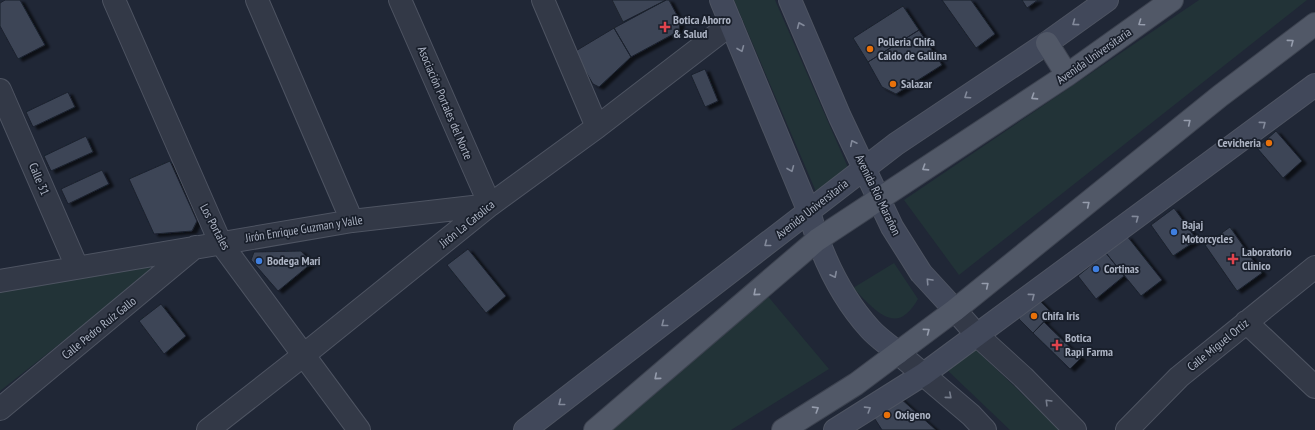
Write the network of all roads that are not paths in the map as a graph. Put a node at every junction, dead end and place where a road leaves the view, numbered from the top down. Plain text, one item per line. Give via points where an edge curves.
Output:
1 (114, 0) edge
2 (257, 0) edge
3 (400, 0) edge
4 (543, 0) edge
5 (721, 0) edge
6 (790, 0) edge
7 (1106, 0) edge
8 (1172, 0) edge
9 (731, 24) junction
10 (1315, 24) edge
11 (1047, 43) junction
12 (1067, 75) junction
13 (1315, 85) edge
14 (0, 90) edge
15 (597, 126) junction
16 (865, 168) junction
17 (879, 198) junction
18 (490, 205) junction
19 (808, 212) junction
20 (352, 221) junction
21 (817, 240) junction
22 (220, 242) junction
23 (196, 246) junction
24 (1315, 266) edge
25 (77, 267) junction
26 (0, 281) edge
27 (955, 310) junction
28 (1246, 322) junction
29 (978, 336) junction
30 (898, 353) junction
31 (304, 354) junction
32 (924, 374) junction
33 (1315, 388) edge
34 (0, 408) edge
35 (208, 430) edge
36 (359, 430) edge
37 (526, 430) edge
38 (595, 430) edge
39 (783, 430) edge
40 (835, 430) edge
41 (985, 430) edge
42 (1075, 430) edge
43 (1127, 430) edge

1 - 22 street, Los Portales
2 - 20 street
3 - 18 street, Asociación Portales del Norte
4 - 15 street
5 - 9 main road
16 -> 6 main road, Avenida Río Marañon via 840,117
7 -> 11 main road, Avenida Universitaria
8 -> 12 main road, Avenida Universitaria
9 - 15 street, Jirón La Catolica
9 -> 19 main road
27 -> 10 main road via 1220,96
11 - 12 main road
11 -> 16 main road, Avenida Universitaria via 896,144
12 -> 17 main road, Avenida Universitaria
29 -> 13 main road
14 - 25 street, Calle 31
15 - 18 street, Jirón La Catolica
16 - 17 main road, Avenida Río Marañon
16 - 19 main road, Avenida Universitaria
17 - 21 main road, Avenida Universitaria
27 -> 17 main road, Avenida Río Marañon via 921,273 892,227
18 - 20 street, Jirón Enrique Guzman y Valle
18 - 31 street, Jirón La Catolica
19 - 21 main road
19 -> 37 main road, Avenida Universitaria
20 - 22 street, Jirón Enrique Guzman y Valle
21 -> 30 main road via 847,300 871,329
21 -> 38 main road, Avenida Universitaria
22 - 23 street, Jirón Enrique Guzman y Valle
22 - 31 street, Los Portales
23 - 25 street, Jirón Enrique Guzman y Valle
23 - 34 street, Calle Pedro Ruíz Gallo
24 - 28 street, Calle Miguel Ortiz
25 - 26 street, Jirón Enrique Guzman y Valle
27 - 29 street, Avenida Río Marañon
30 -> 27 main road
28 - 33 street
28 - 43 street, Calle Miguel Ortiz via 1179,377
29 - 32 main road
42 -> 29 street, Avenida Río Marañon
30 - 32 street
39 -> 30 main road via 856,384
31 - 35 street, Jirón La Catolica
31 - 36 street, Los Portales
40 -> 32 main road
32 -> 41 street

